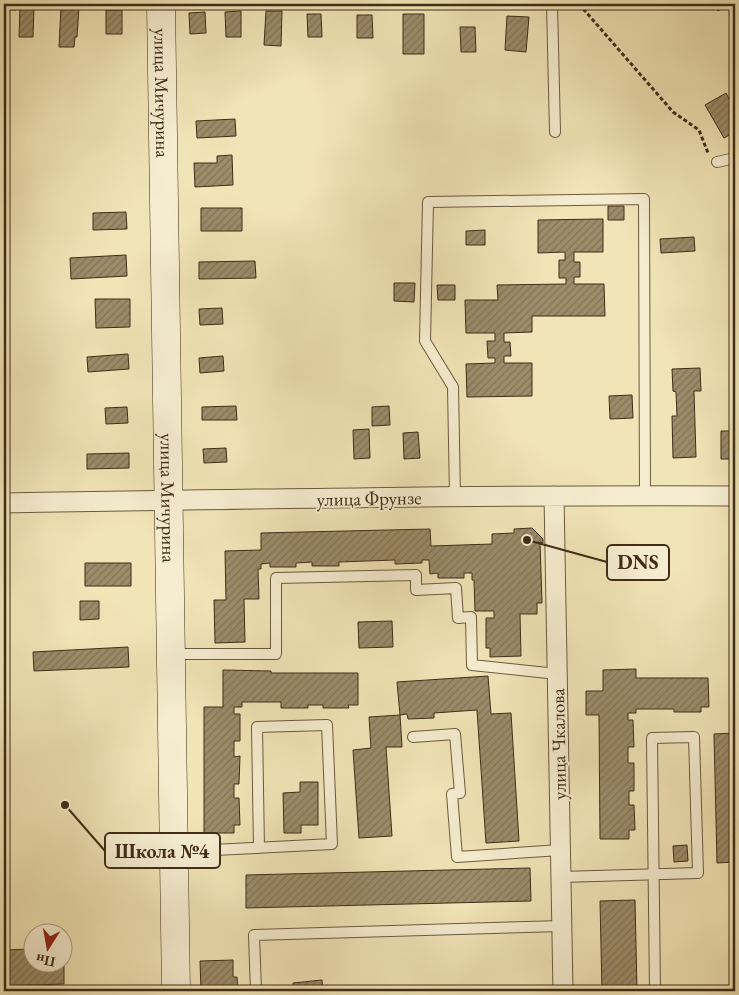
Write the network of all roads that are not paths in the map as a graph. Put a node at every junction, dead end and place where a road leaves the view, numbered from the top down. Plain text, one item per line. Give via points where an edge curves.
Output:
1 (162, 4) edge
2 (552, 4) edge
3 (555, 132) dead end
4 (735, 158) edge
5 (717, 162) road end
6 (554, 496) junction
7 (645, 496) junction
8 (735, 496) edge
9 (455, 497) junction
10 (170, 500) junction
11 (4, 503) edge
12 (172, 654) junction
13 (557, 674) junction
14 (414, 737) dead end
15 (260, 848) junction
16 (560, 850) junction
17 (174, 852) junction
18 (654, 874) junction
19 (561, 877) junction
20 (562, 926) junction
21 (176, 991) edge
22 (256, 991) edge
23 (563, 991) edge
24 (655, 991) edge

1 - 10 main road, улица Мичурина
2 - 3 lane
4 - 5 lane
6 - 7 street, улица Фрунзе
6 - 9 street, улица Фрунзе
6 - 13 street, улица Чкалова
7 - 8 street, улица Фрунзе
7 - 9 lane via 644,199 428,202 424,341 452,387
9 - 10 street, улица Фрунзе
10 - 11 street, улица Фрунзе
10 - 12 main road, улица Мичурина
12 - 13 lane via 276,654 276,578 416,575 416,590 456,588 458,618 471,617 472,665
12 - 17 main road, улица Мичурина
13 - 16 street, улица Чкалова
14 - 16 lane via 455,734 460,793 452,794 457,857
15 - 15 lane via 257,727 327,725 332,844
15 - 17 lane
16 - 19 street, улица Чкалова
17 - 21 main road, улица Мичурина
18 - 18 lane via 652,738 694,738 698,873
18 - 19 lane
18 - 24 lane
19 - 20 street, улица Чкалова
20 - 22 lane via 254,935
20 - 23 street, улица Чкалова

